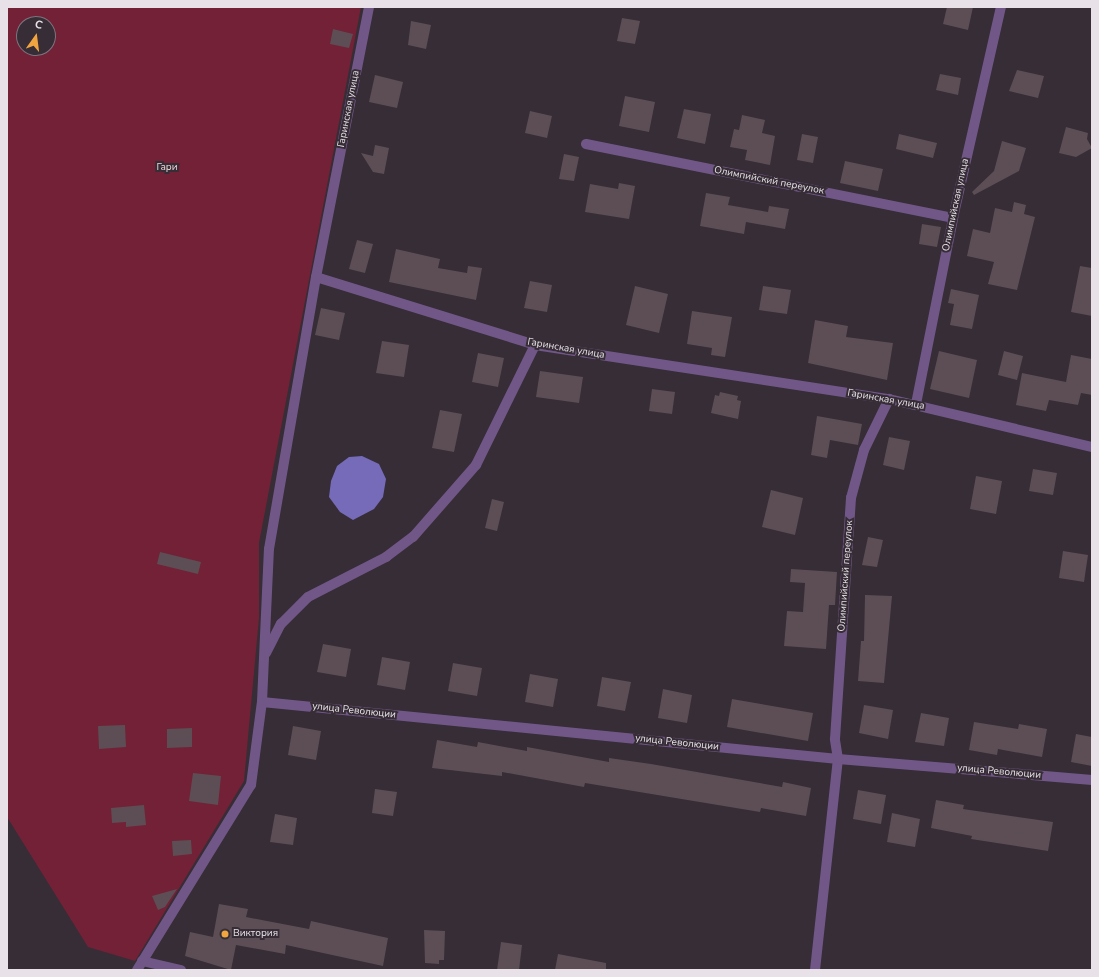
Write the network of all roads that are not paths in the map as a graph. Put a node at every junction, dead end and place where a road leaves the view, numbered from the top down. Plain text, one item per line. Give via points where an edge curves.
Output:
1 (369, 7) edge
2 (1001, 7) edge
3 (586, 144) dead end
4 (953, 218) junction
5 (316, 277) junction
6 (535, 345) junction
7 (889, 399) junction
8 (916, 404) junction
9 (1092, 447) edge
10 (264, 657) junction
11 (262, 702) junction
12 (838, 759) junction
13 (1092, 780) edge
14 (139, 966) edge
15 (181, 970) edge
16 (815, 970) edge

1 - 5 street, Гаринская улица
2 - 4 street, Олимпийская улица
3 - 4 street, Олимпийский переулок
4 - 8 street, Олимпийская улица
5 - 6 street, Гаринская улица
5 - 10 street via 269,549
6 - 7 street, Гаринская улица
6 - 10 street via 476,465 413,537 386,557 308,597 281,624
7 - 8 street, Гаринская улица
7 - 12 street, Олимпийский переулок via 864,450 851,498 835,740
8 - 9 street, Гаринская улица
10 - 11 street
11 - 12 street, улица Революции
11 - 14 street via 251,785
12 - 13 street, улица Революции
12 - 16 street, Олимпийский переулок
14 - 15 street

